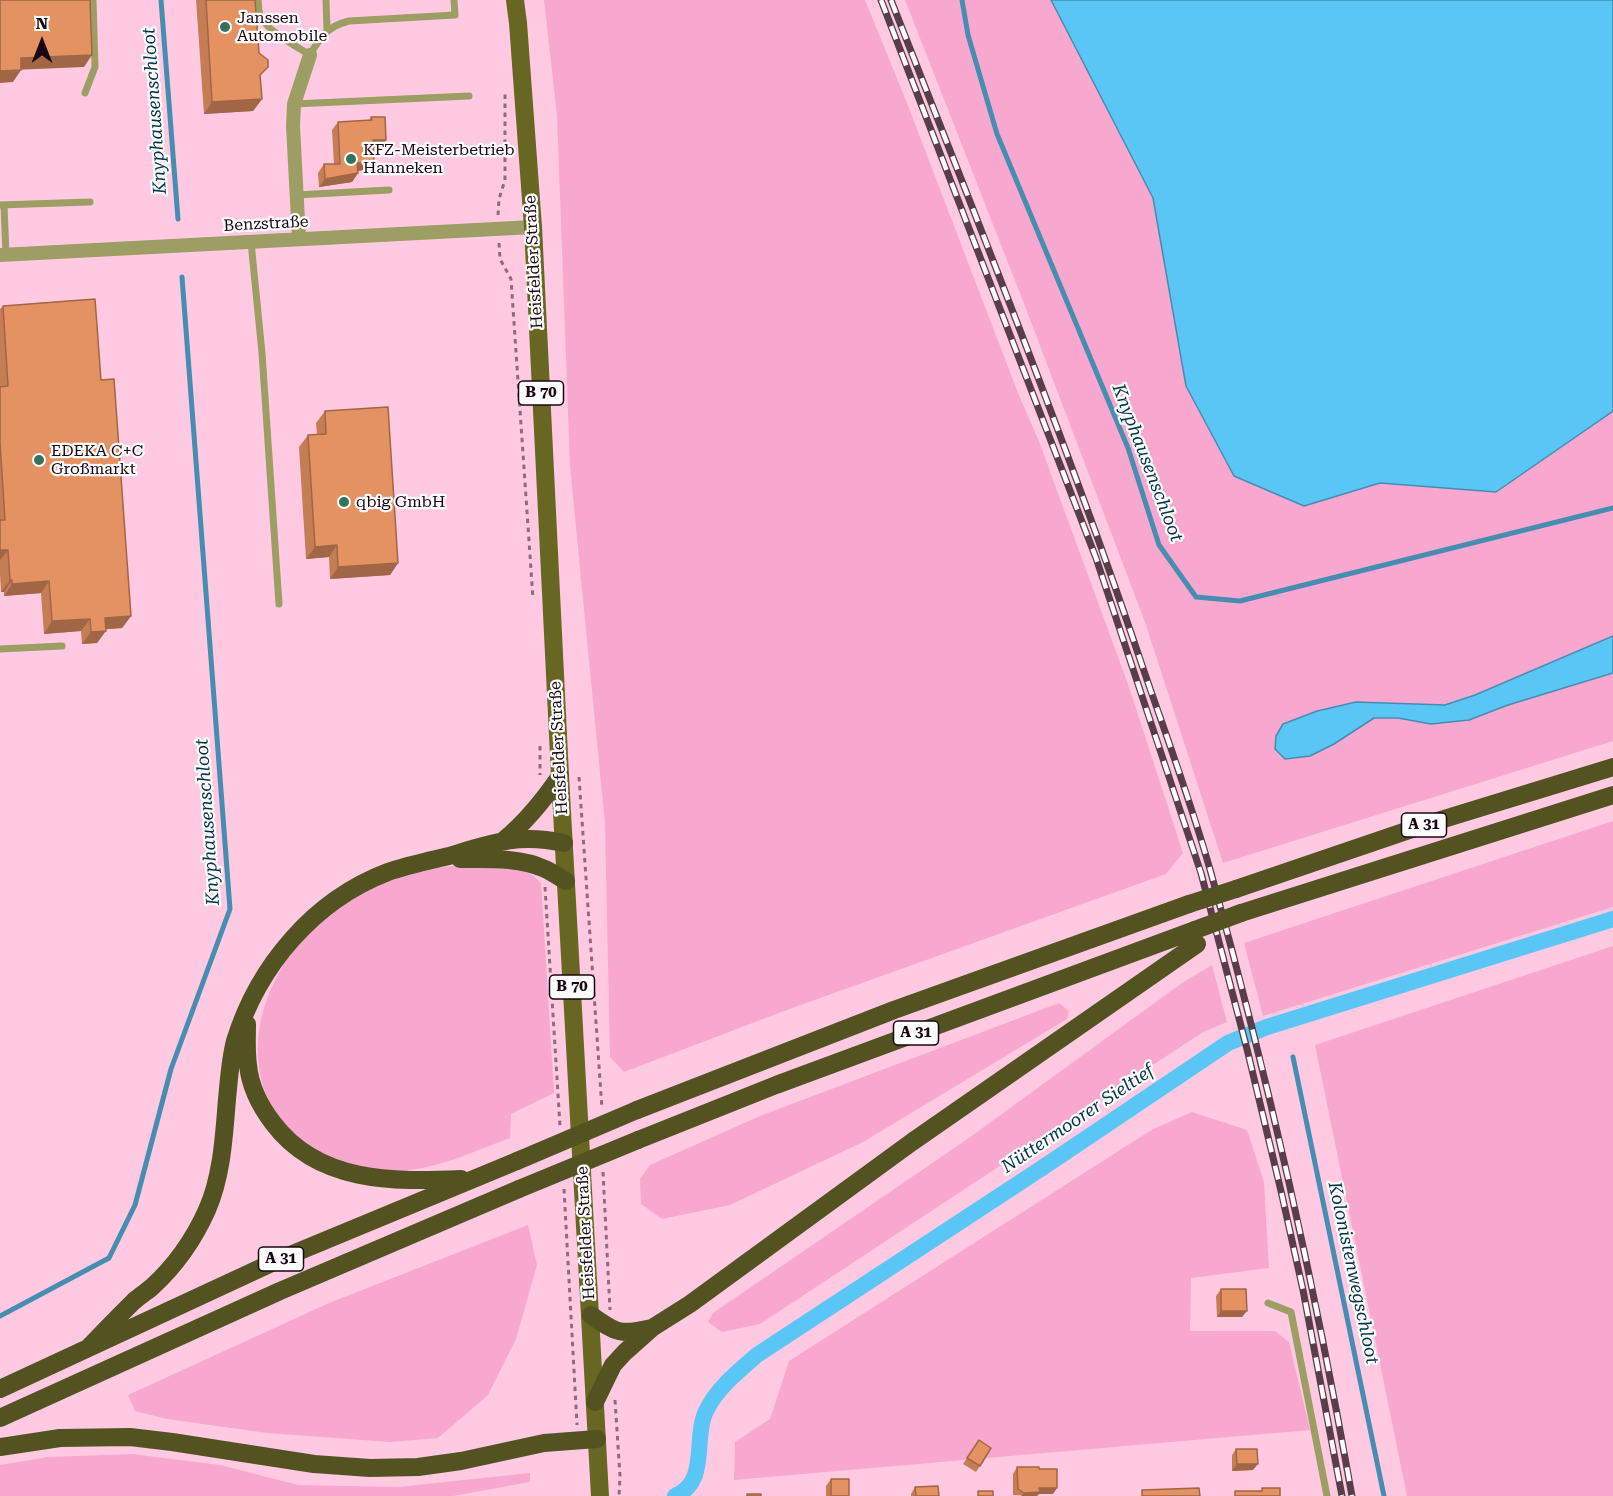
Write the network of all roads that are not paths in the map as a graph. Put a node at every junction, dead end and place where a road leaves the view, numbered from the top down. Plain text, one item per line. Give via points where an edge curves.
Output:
1 (93, 0) edge
2 (258, 0) edge
3 (326, 0) edge
4 (454, 0) edge
5 (515, 0) edge
6 (327, 29) junction
7 (310, 55) junction
8 (85, 93) dead end
9 (469, 96) dead end
10 (294, 104) junction
11 (389, 190) dead end
12 (296, 195) junction
13 (90, 202) dead end
14 (2, 205) edge
15 (533, 227) junction
16 (299, 239) junction
17 (251, 242) junction
18 (3, 255) edge
19 (279, 604) dead end
20 (62, 646) dead end
21 (0, 649) edge
22 (1613, 767) edge
23 (560, 776) junction
24 (1613, 795) edge
25 (504, 840) junction
26 (564, 843) junction
27 (438, 859) junction
28 (566, 881) junction
29 (1196, 937) junction
30 (248, 1010) junction
31 (475, 1178) junction
32 (1268, 1303) dead end
33 (591, 1315) junction
34 (652, 1328) junction
35 (90, 1346) junction
36 (0, 1389) edge
37 (595, 1402) junction
38 (0, 1418) edge
39 (597, 1439) junction
40 (0, 1447) edge
41 (600, 1493) edge
42 (1327, 1496) edge

1 - 8 lane via 95,67
2 - 7 lane via 263,21
3 - 6 lane
4 - 6 lane via 455,15 349,21
5 - 15 main road, Heisfelder Straße / B 70
6 - 7 lane
7 - 10 street
9 - 10 lane
10 - 12 street
11 - 12 lane
12 - 16 street
13 - 14 lane
14 - 18 lane
15 - 16 street, Benzstraße
15 - 23 main road, Heisfelder Straße / B 70
16 - 17 street, Benzstraße
17 - 18 street, Benzstraße
17 - 19 lane
20 - 21 lane
22 - 31 highway, A 31, bridge via 1189,904 894,1010
23 - 25 highway via 541,805
23 - 26 main road, Heisfelder Straße / B 70
24 - 29 highway, A 31, bridge via 1241,913 1216,922
25 - 26 highway via 526,838
25 - 27 highway
26 - 28 main road, Heisfelder Straße / B 70
27 - 28 highway via 524,863 544,868
27 - 30 highway via 388,872 326,908 274,961
28 - 33 main road, Heisfelder Straße / B 70
29 - 34 highway
29 - 38 highway, A 31, bridge via 776,1085 638,1140 280,1291
30 - 31 highway via 248,1066 257,1097 278,1130 302,1152 322,1164 359,1175 423,1180
30 - 35 highway via 235,1042 221,1157 207,1210 191,1240 166,1272
31 - 35 highway, A 31 via 278,1260
32 - 42 lane via 1291,1312
33 - 34 highway via 611,1330 632,1333
33 - 37 main road, Heisfelder Straße / B 70
34 - 37 highway via 613,1365
35 - 36 highway, A 31
37 - 39 main road, Heisfelder Straße / B 70
39 - 40 highway via 544,1443 418,1467 369,1468 314,1464 130,1437 60,1438
39 - 41 main road, Heisfelder Straße / B 70

